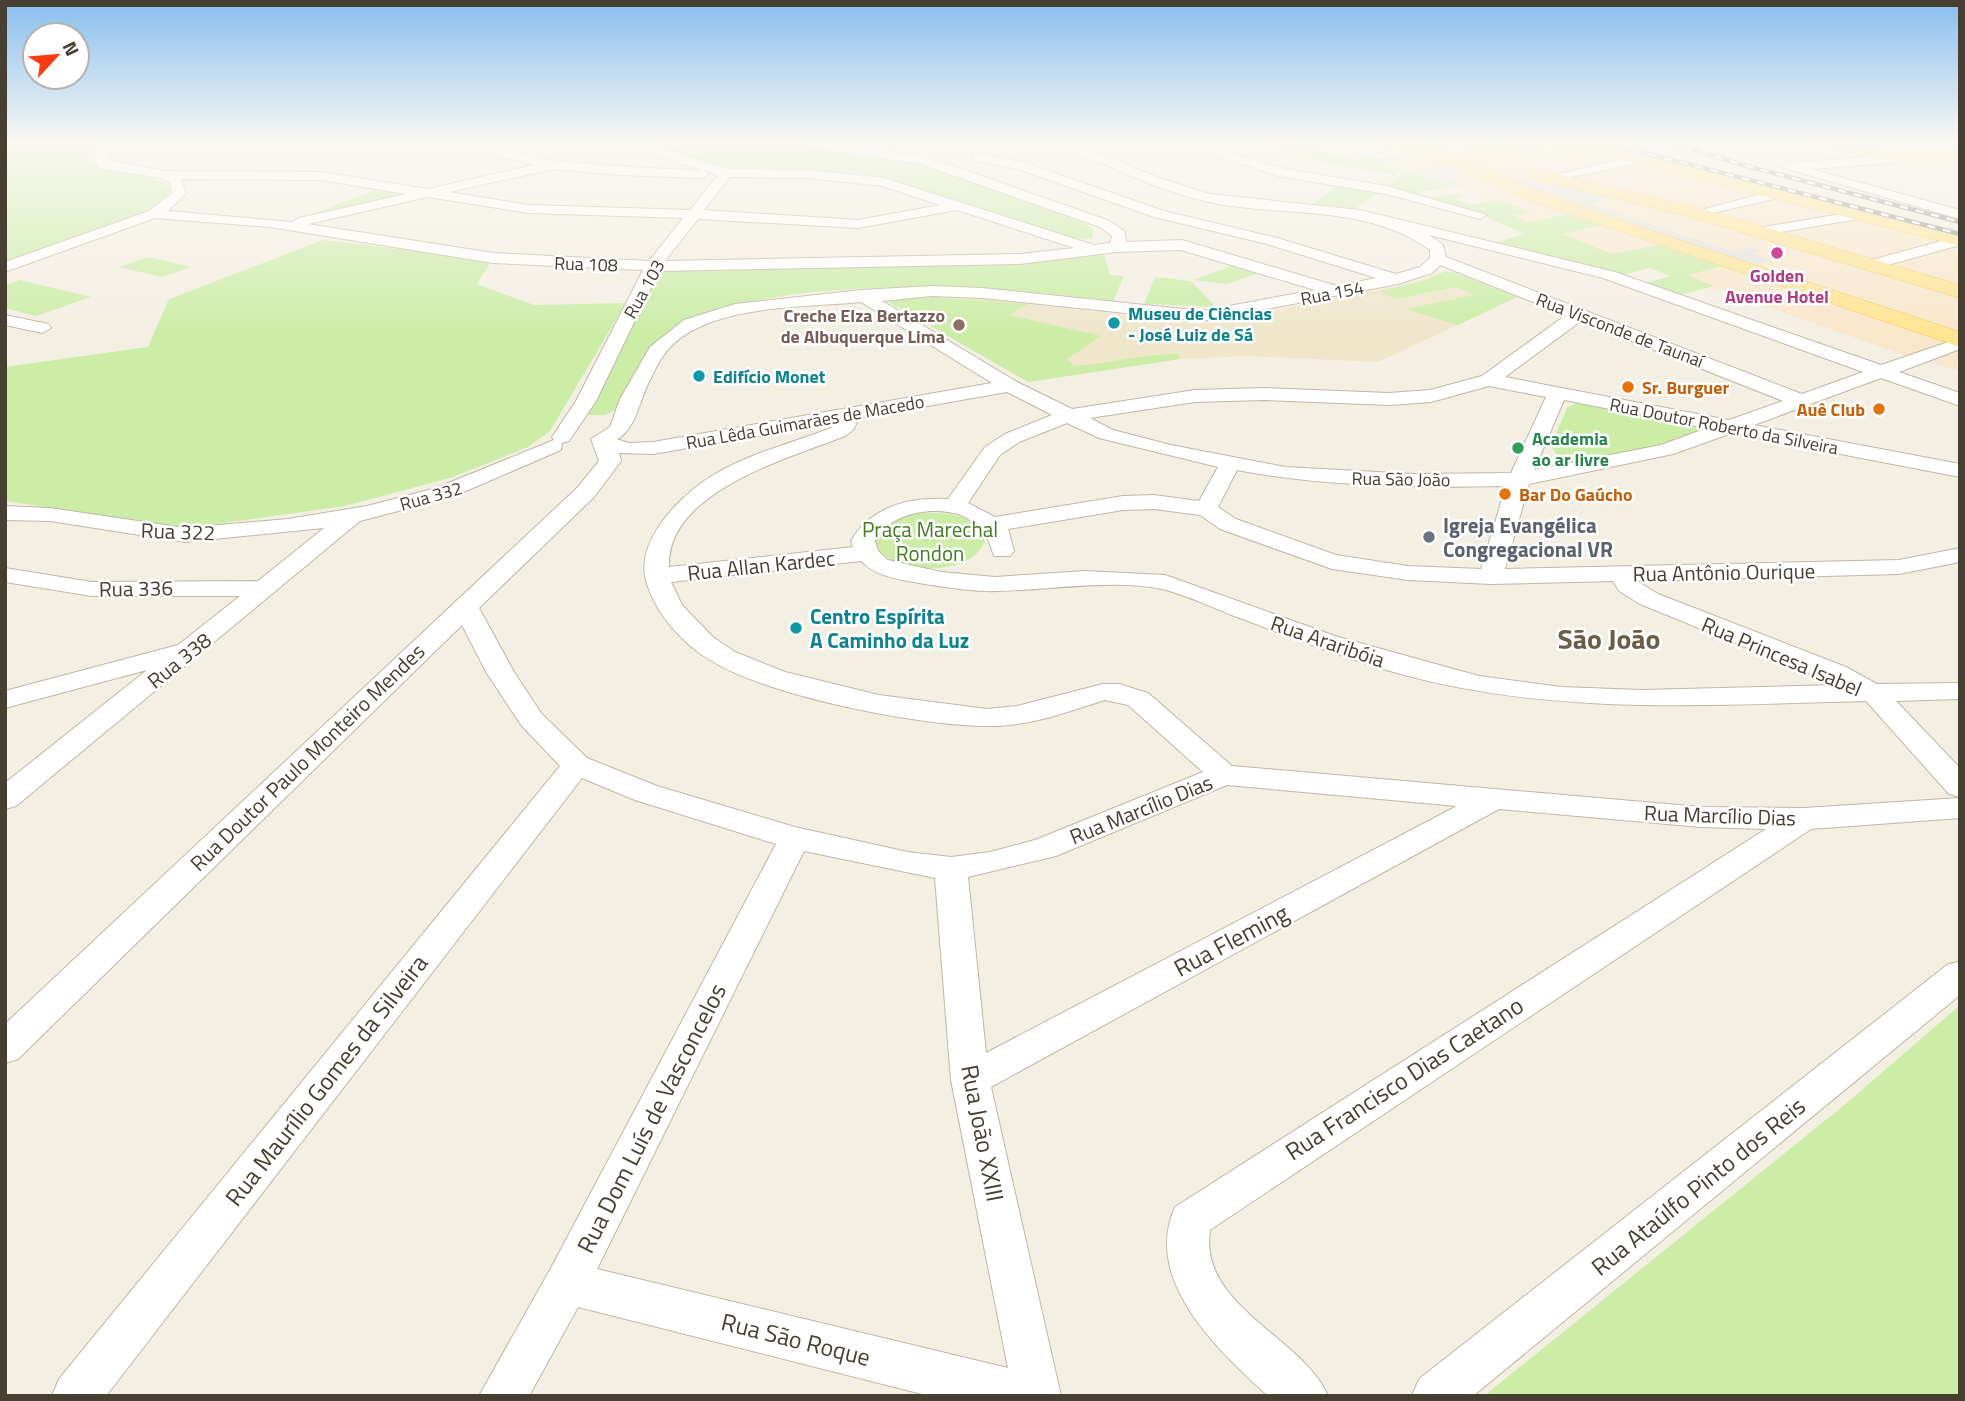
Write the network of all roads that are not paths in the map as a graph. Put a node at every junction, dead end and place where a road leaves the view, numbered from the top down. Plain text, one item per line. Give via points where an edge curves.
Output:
1 (164, 207) edge
2 (321, 207) edge
3 (362, 207) edge
4 (518, 207) edge
5 (698, 207) edge
6 (952, 207) edge
7 (960, 207) edge
8 (1059, 207) edge
9 (1140, 207) edge
10 (1275, 207) edge
11 (1449, 207) edge
12 (1566, 207) edge
13 (1673, 207) edge
14 (1720, 207) edge
15 (1829, 207) edge
16 (1931, 207) edge
17 (694, 213) junction
18 (1696, 213) junction
19 (154, 214) junction
20 (1480, 215) dead end
21 (1859, 215) junction
22 (1960, 215) edge
23 (277, 224) junction
24 (1399, 224) junction
25 (1758, 232) junction
26 (869, 235) junction
27 (1053, 238) junction
28 (1960, 240) edge
29 (1485, 242) junction
30 (1117, 247) junction
31 (1100, 250) junction
32 (1438, 253) junction
33 (1020, 259) junction
34 (900, 263) junction
35 (1870, 265) junction
36 (653, 266) junction
37 (5, 267) edge
38 (1398, 279) junction
39 (1339, 292) junction
40 (1960, 292) edge
41 (861, 295) junction
42 (1579, 314) junction
43 (5, 320) edge
44 (41, 328) dead end
45 (1960, 342) edge
46 (1879, 372) junction
47 (1489, 380) junction
48 (1010, 386) junction
49 (1557, 395) junction
50 (1960, 400) edge
51 (1802, 401) junction
52 (850, 414) junction
53 (1066, 416) junction
54 (1729, 427) junction
55 (582, 439) junction
56 (1230, 464) junction
57 (1960, 471) edge
58 (1518, 479) junction
59 (954, 506) junction
60 (1206, 509) junction
61 (5, 513) edge
62 (351, 518) junction
63 (991, 525) junction
64 (1002, 551) dead end
65 (867, 553) junction
66 (1960, 555) edge
67 (1620, 574) junction
68 (5, 575) edge
69 (655, 576) junction
70 (1491, 578) junction
71 (267, 588) junction
72 (465, 605) junction
73 (192, 649) junction
74 (1960, 691) edge
75 (1874, 694) junction
76 (5, 700) edge
77 (576, 765) junction
78 (1224, 775) junction
79 (1960, 787) edge
80 (5, 799) edge
81 (1492, 800) junction
82 (1960, 808) edge
83 (1804, 818) junction
84 (795, 838) junction
85 (951, 868) junction
86 (1960, 975) edge
87 (5, 1048) edge
88 (970, 1080) junction
89 (567, 1283) junction
90 (76, 1396) edge
91 (503, 1396) edge
92 (1025, 1396) edge
93 (1037, 1396) edge
94 (1304, 1396) edge
95 (1436, 1396) edge

1 - 19 street
2 - 23 street
3 - 23 street
4 - 17 street
5 - 17 street, Rua 103
6 - 26 street
7 - 27 street
8 - 30 street via 1105,224 1120,235
9 - 38 street
10 - 24 street
11 - 20 street
12 - 45 main road
13 - 18 main road
14 - 18 street
15 - 21 main road
16 - 22 street
17 - 26 street
17 - 36 street, Rua 103
18 - 25 main road
19 - 23 street, Rua 108
19 - 37 street
21 - 25 street
21 - 28 main road
23 - 36 street, Rua 108 via 522,261
24 - 29 street
24 - 32 street via 1419,232
25 - 35 main road
26 - 34 street
27 - 31 street
27 - 33 street
28 - 35 street
29 - 32 street, Rua 154 via 1454,241
29 - 46 street via 1621,278
30 - 31 street, Rua 108
30 - 39 street, Rua 108 via 1204,249
31 - 33 street, Rua 108
32 - 38 street, Rua 154 via 1426,270
32 - 42 street, Rua Visconde de Taunaí
33 - 34 street, Rua 108
34 - 36 street, Rua 108
35 - 40 main road
36 - 55 street, Rua 103
38 - 39 street, Rua 154
39 - 41 street, Rua 154 via 1196,316 975,292
41 - 48 street, Rua São João
41 - 55 street, Rua 154 via 735,309 690,324 656,351 630,399 625,421 614,434
42 - 47 street
42 - 51 street, Rua Visconde de Taunaí
43 - 44 street
45 - 46 street, Rua São João
46 - 50 street
46 - 51 street, Rua São João
47 - 49 street, Rua Doutor Roberto da Silveira
47 - 53 street via 1431,396 1195,396
48 - 52 street, Rua Lêda Guimarães de Macedo
48 - 53 street, Rua São João
49 - 54 street, Rua Doutor Roberto da Silveira
49 - 58 street
51 - 54 street, Rua São João
52 - 55 street, Rua Lêda Guimarães de Macedo via 642,450
52 - 69 street via 838,432 719,481 694,500 663,537 654,557
53 - 56 street, Rua São João via 1132,442
53 - 59 street via 992,451
54 - 57 street, Rua Doutor Roberto da Silveira
54 - 58 street, Rua São João via 1666,450
55 - 62 street, Rua 332 via 439,495
55 - 72 street, Rua Doutor Paulo Monteiro Mendes via 608,467
56 - 58 street, Rua São João via 1331,478
56 - 60 street
58 - 70 street
59 - 63 street
59 - 65 street via 911,509 884,517 867,529 863,541
60 - 63 street via 1180,503 1123,503
60 - 70 street, Rua Antônio Ourique via 1228,524 1332,562
61 - 62 street, Rua 322 via 44,513 187,535
62 - 71 street, Rua 338
63 - 64 street via 999,533
65 - 69 street, Rua Allan Kardec
65 - 75 street, Rua Araribóia via 879,565 898,572 981,583 1109,578 1165,582 1329,643 1479,684 1561,695 1642,698
66 - 67 street, Rua Antônio Ourique via 1899,568
67 - 70 street, Rua Antônio Ourique
67 - 75 street, Rua Princesa Isabel via 1628,586 1659,603 1836,673
68 - 71 street, Rua 336 via 92,589
69 - 78 street via 667,607 696,636 725,657 777,677 858,701 982,716 1005,717 1119,692 1138,699
71 - 73 street, Rua 338
72 - 77 street, Rua Marcílio Dias via 531,719
72 - 87 street, Rua Doutor Paulo Monteiro Mendes
73 - 76 street
73 - 80 street, Rua 338
74 - 75 street, Rua Araribóia
75 - 79 street, Rua Princesa Isabel
77 - 84 street, Rua Marcílio Dias via 646,793
77 - 90 street, Rua Maurílio Gomes da Silveira
78 - 81 street, Rua Marcílio Dias
78 - 85 street, Rua Marcílio Dias via 1045,848
81 - 83 street, Rua Marcílio Dias via 1700,817
81 - 88 street, Rua Fleming
82 - 83 street, Rua Marcílio Dias
83 - 94 street, Rua Francisco Dias Caetano via 1190,1221 1187,1252 1200,1282 1233,1332
84 - 85 street, Rua Marcílio Dias
84 - 89 street, Rua Dom Luís de Vasconcelos
85 - 88 street, Rua João XXIII
86 - 95 street, Rua Ataúlfo Pinto dos Reis
88 - 93 street, Rua João XXIII
89 - 91 street, Rua Dom Luís de Vasconcelos
89 - 92 street, Rua São Roque

